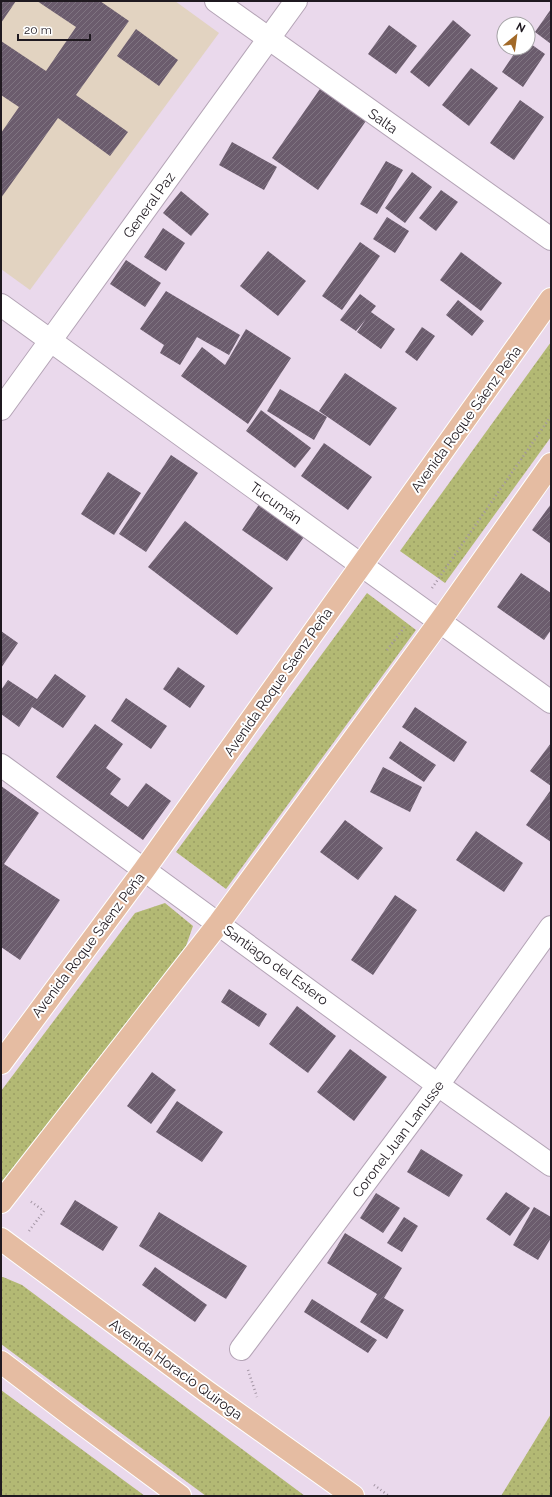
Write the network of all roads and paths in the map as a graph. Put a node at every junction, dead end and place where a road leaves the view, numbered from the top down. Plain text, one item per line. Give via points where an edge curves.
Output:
1 (216, 1) edge
2 (296, 1) edge
3 (269, 39) junction
4 (551, 239) edge
5 (551, 299) edge
6 (1, 305) edge
7 (51, 341) junction
8 (1, 409) edge
9 (551, 416) edge
10 (551, 464) edge
11 (362, 565) junction
12 (419, 607) junction
13 (440, 622) junction
14 (386, 652) dead end
15 (551, 702) edge
16 (1, 765) edge
17 (144, 870) junction
18 (218, 923) junction
19 (551, 927) edge
20 (1, 1063) edge
21 (438, 1085) junction
22 (551, 1165) edge
23 (7, 1195) edge
24 (28, 1232) dead end
25 (1, 1239) edge
26 (241, 1348) joint
27 (1, 1362) edge
28 (257, 1398) dead end
29 (180, 1496) edge
30 (353, 1496) edge

1 - 3 street, Salta
2 - 3 street, General Paz
3 - 4 street, Salta
3 - 7 street, General Paz
5 - 11 main road, Avenida Roque Sáenz Peña
6 - 7 street, Tucumán
7 - 8 street, General Paz
7 - 11 street, Tucumán
9 - 12 path
10 - 13 main road
11 - 12 street, Tucumán
11 - 17 main road, Avenida Roque Sáenz Peña
12 - 13 street, Tucumán
12 - 14 path
13 - 15 street, Tucumán
13 - 18 main road
16 - 17 street, Santiago del Estero
17 - 18 street, Santiago del Estero
17 - 20 main road, Avenida Roque Sáenz Peña
18 - 21 street, Santiago del Estero
18 - 23 main road
19 - 21 street, Coronel Juan Lanusse
21 - 22 street, Santiago del Estero
21 - 26 street, Coronel Juan Lanusse
23 - 24 path via 44,1211
25 - 30 main road, Avenida Horacio Quiroga
26 - 28 path
27 - 29 main road

